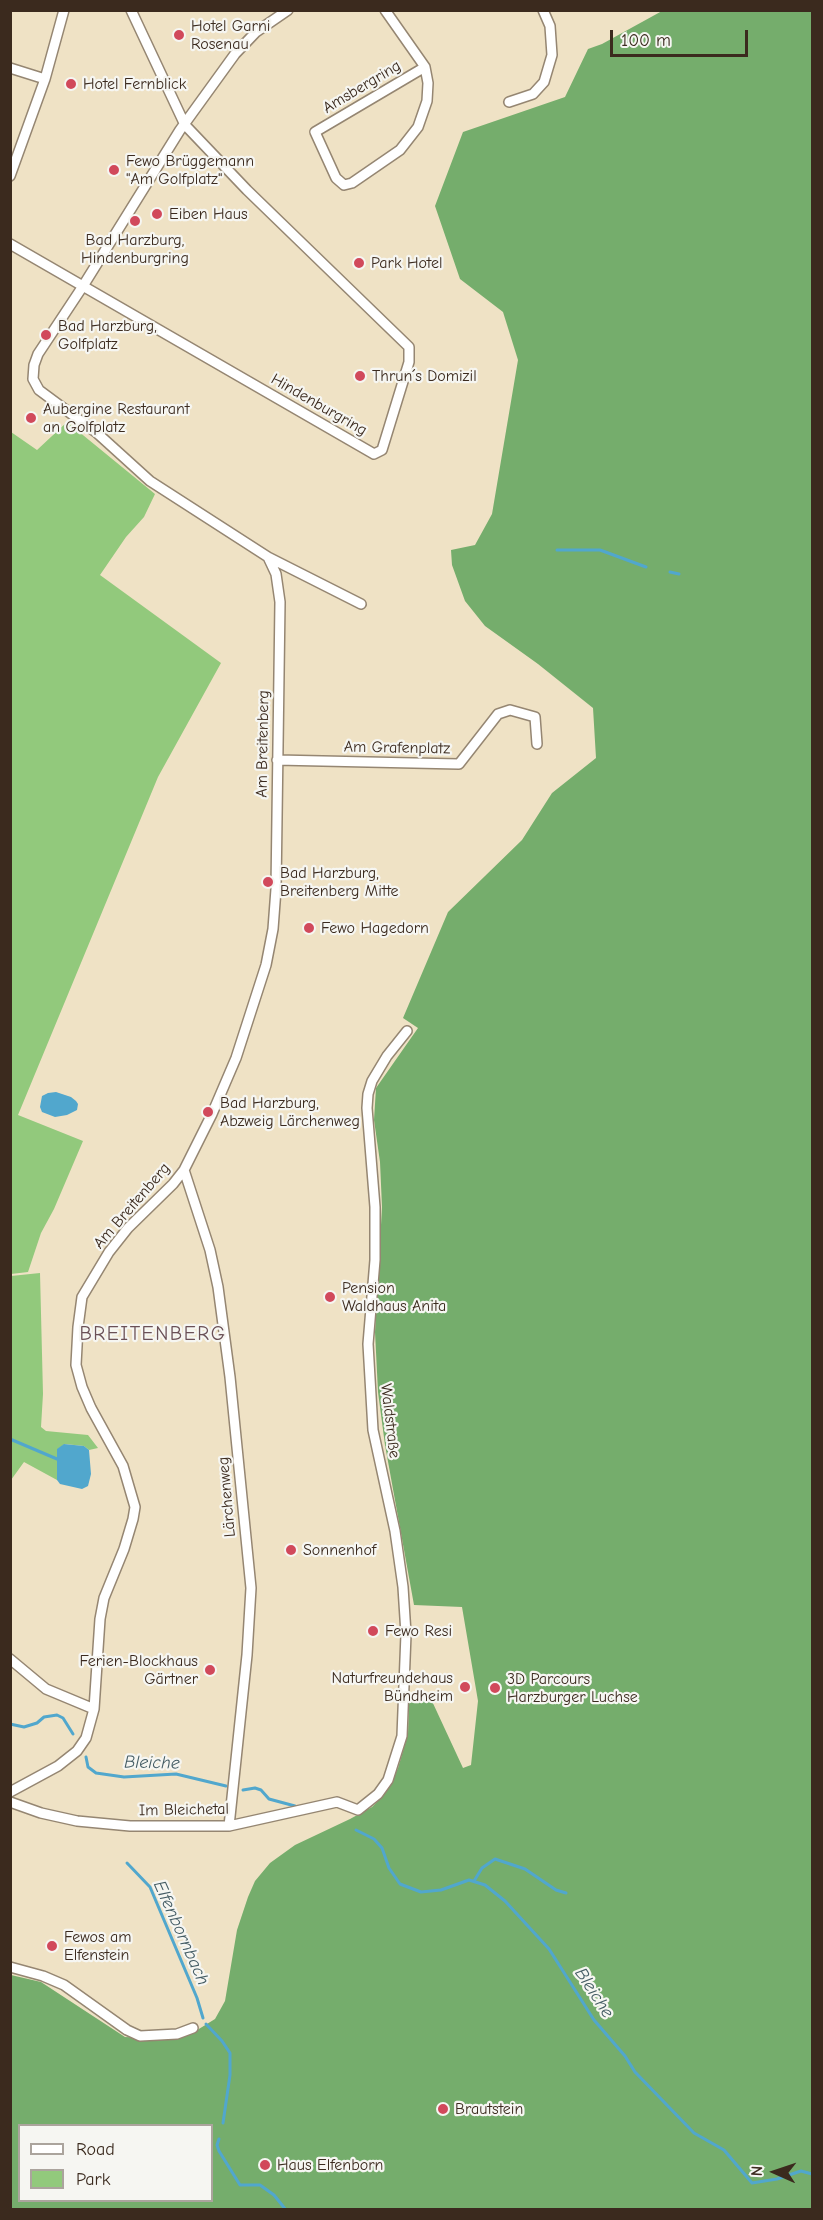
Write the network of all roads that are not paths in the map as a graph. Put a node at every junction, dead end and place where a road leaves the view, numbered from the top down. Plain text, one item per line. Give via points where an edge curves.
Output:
1 (64, 10) edge
2 (131, 10) edge
3 (288, 10) edge
4 (385, 10) edge
5 (543, 10) edge
6 (425, 67) junction
7 (10, 68) edge
8 (45, 79) junction
9 (509, 102) dead end
10 (184, 125) junction
11 (10, 176) edge
12 (10, 244) edge
13 (83, 286) junction
14 (268, 556) junction
15 (361, 604) dead end
16 (537, 744) dead end
17 (277, 760) junction
18 (407, 1031) dead end
19 (184, 1170) junction
20 (10, 1659) edge
21 (94, 1709) junction
22 (10, 1792) edge
23 (10, 1802) edge
24 (358, 1810) joint
25 (229, 1826) junction
26 (10, 1967) edge
27 (193, 2028) dead end

1 - 8 street
2 - 10 street
3 - 10 street via 256,32 235,54
4 - 6 street, Amsbergring
5 - 9 street via 550,26 552,55 544,82 533,94
6 - 6 street, Amsbergring via 427,101 417,127 400,150 344,185 336,177 315,132
7 - 8 street
8 - 11 street
10 - 13 street
10 - 13 street, Hindenburgring via 409,347 409,362 382,450 374,454
12 - 13 street
13 - 14 street via 38,354 33,379 39,390 97,433 150,481
14 - 15 street
14 - 17 street, Am Breitenberg via 276,574 280,602
16 - 17 street, Am Grafenplatz via 535,717 510,710 498,714 459,764
17 - 19 street, Am Breitenberg via 276,889 266,964 236,1058
18 - 24 street, Waldstraße via 372,1081 367,1108 375,1207 368,1344 373,1430 403,1587 406,1634 402,1736 388,1780
19 - 21 street, Am Breitenberg via 128,1228 82,1297 76,1365 82,1388 123,1466 135,1507 124,1549 104,1598
19 - 25 street, Lärchenweg via 218,1287 250,1587 248,1655
20 - 21 street via 46,1689
21 - 22 street, Am Breitenberg via 86,1738 77,1750 58,1766
23 - 25 street, Im Bleichetal via 76,1821 130,1826
24 - 25 street, Im Bleichetal via 337,1802
26 - 27 street via 64,1985 140,2036 177,2034

